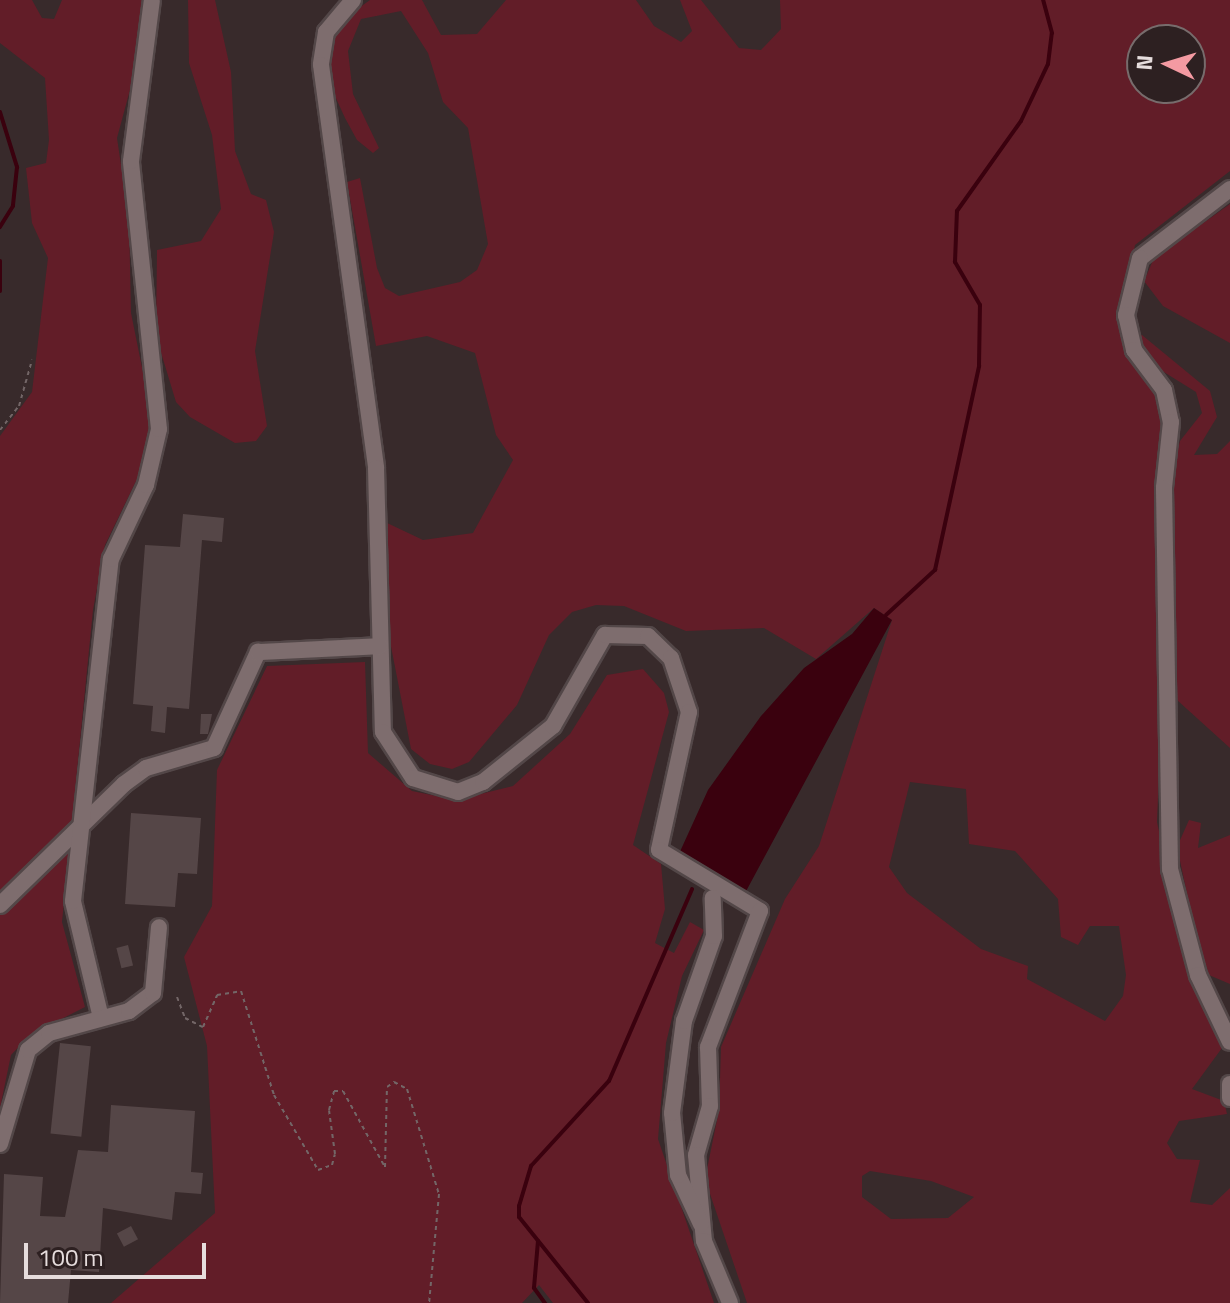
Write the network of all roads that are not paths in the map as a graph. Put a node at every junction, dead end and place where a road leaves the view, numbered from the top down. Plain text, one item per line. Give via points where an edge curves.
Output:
1 (152, 0) edge
2 (353, 0) edge
3 (1230, 189) edge
4 (380, 646) junction
5 (79, 829) junction
6 (713, 898) dead end
7 (0, 905) edge
8 (159, 927) dead end
9 (101, 1018) junction
10 (1230, 1042) edge
11 (1230, 1084) edge
12 (1230, 1098) edge
13 (0, 1144) edge
14 (701, 1225) junction
15 (730, 1303) edge

1 - 5 street via 131,161 159,429 146,485 111,559
2 - 4 street via 326,32 321,65 376,468
3 - 10 street via 1140,258 1126,315 1134,350 1164,390 1171,422 1164,488 1170,869 1198,975
4 - 5 street via 258,652 214,748 146,768
4 - 14 street via 379,713 389,748 413,778 458,792 483,782 553,726 605,635 648,636 671,658 689,712 659,850 760,911 708,1047 710,1106 696,1155
5 - 7 street
5 - 9 street via 73,901
6 - 14 street via 714,936 684,1021 672,1113 678,1175
8 - 9 street via 153,993 129,1011
9 - 13 street via 49,1033 28,1050
11 - 12 street
14 - 15 street

